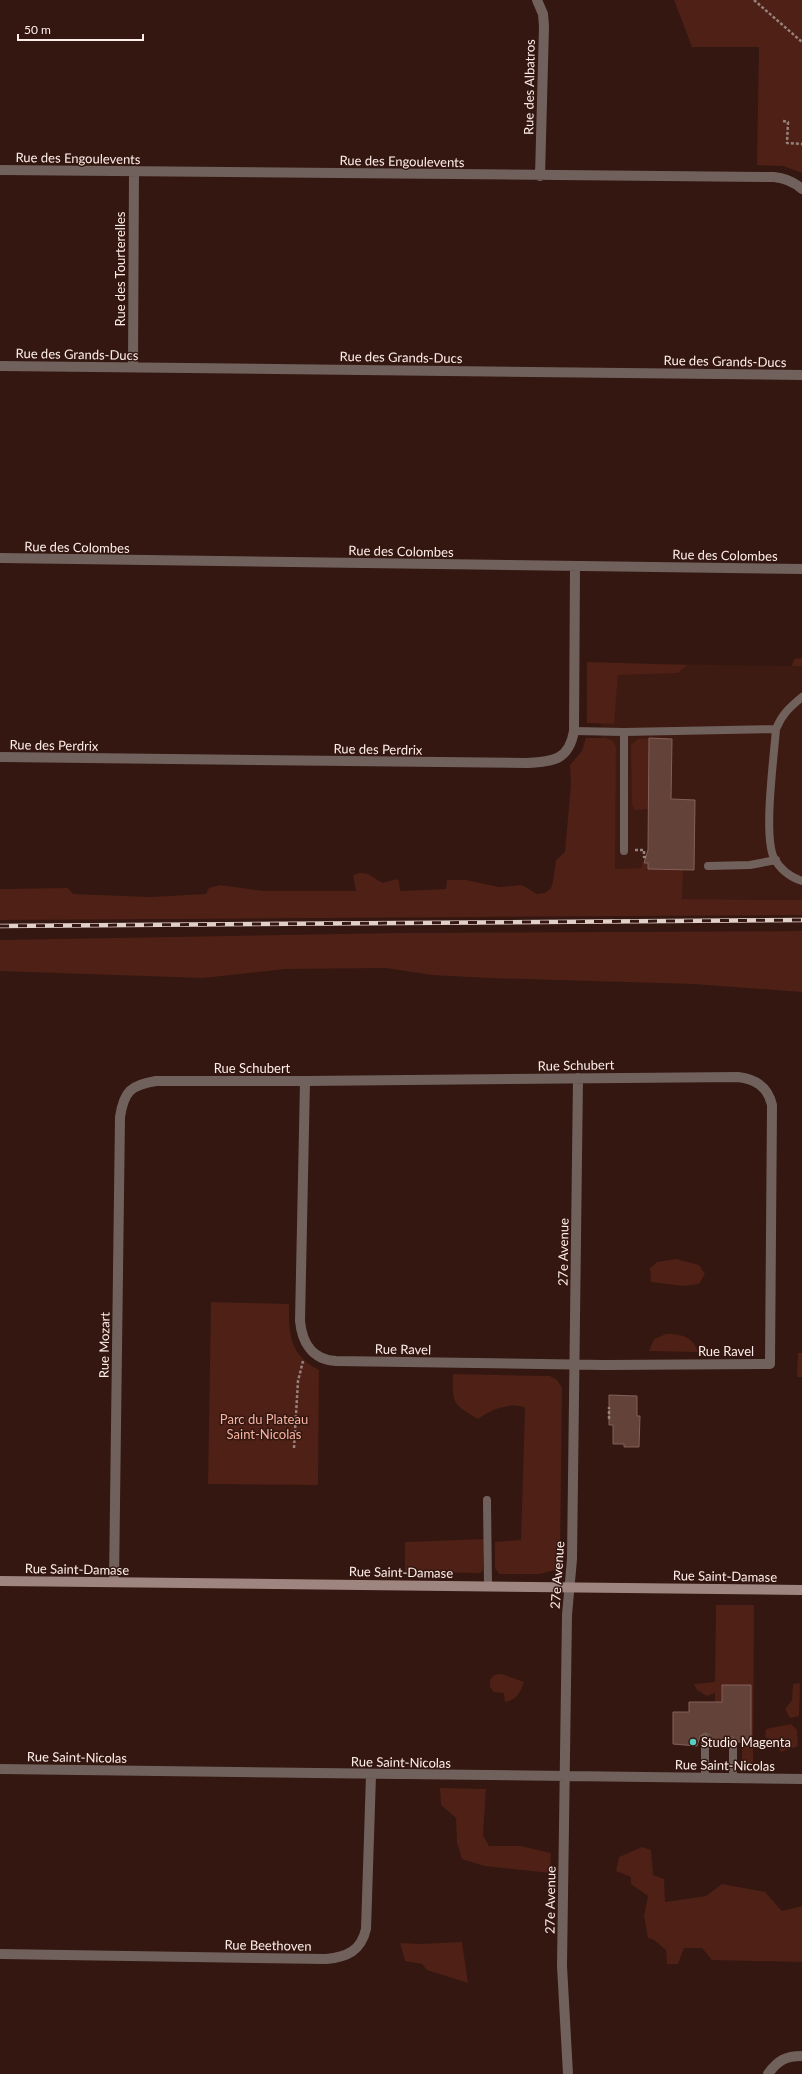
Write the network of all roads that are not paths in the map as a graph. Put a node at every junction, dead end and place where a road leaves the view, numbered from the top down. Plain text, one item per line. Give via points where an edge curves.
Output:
1 (538, 0) edge
2 (0, 170) edge
3 (134, 171) junction
4 (540, 176) junction
5 (802, 188) edge
6 (0, 366) edge
7 (133, 367) junction
8 (802, 375) edge
9 (0, 558) edge
10 (575, 566) junction
11 (802, 569) edge
12 (802, 697) edge
13 (776, 729) junction
14 (574, 731) junction
15 (624, 732) junction
16 (0, 757) edge
17 (624, 850) dead end
18 (776, 860) junction
19 (708, 866) dead end
20 (802, 881) edge
21 (578, 1078) junction
22 (305, 1081) junction
23 (121, 1109) joint
24 (575, 1364) junction
25 (770, 1364) joint
26 (487, 1500) dead end
27 (0, 1581) edge
28 (114, 1582) junction
29 (488, 1586) junction
30 (570, 1587) junction
31 (802, 1590) edge
32 (705, 1738) dead end
33 (733, 1742) dead end
34 (0, 1769) edge
35 (371, 1775) junction
36 (565, 1777) junction
37 (705, 1778) junction
38 (733, 1778) junction
39 (802, 1779) edge
40 (0, 1954) edge
41 (802, 2056) edge
42 (568, 2074) edge
43 (768, 2074) edge

1 - 4 street, Rue des Albatros via 544,26
2 - 3 street, Rue des Engoulevents
3 - 4 street, Rue des Engoulevents
3 - 7 street, Rue des Tourterelles
4 - 5 street, Rue des Engoulevents via 774,177 784,178
6 - 7 street, Rue des Grands-Ducs
7 - 8 street, Rue des Grands-Ducs
9 - 10 street, Rue des Colombes
10 - 11 street, Rue des Colombes
10 - 14 street, Rue des Perdrix
12 - 13 lane via 787,709
13 - 15 lane
13 - 18 lane via 769,827
14 - 15 lane
14 - 16 street, Rue des Perdrix via 569,748 557,758 527,763
15 - 17 lane
18 - 19 lane via 750,865
18 - 20 lane via 785,872
21 - 22 street, Rue Schubert
21 - 24 street, 27e Avenue
21 - 25 street, Rue Schubert via 738,1077 757,1082 767,1091 772,1105
22 - 23 street, Rue Schubert via 156,1081 130,1090
22 - 24 street, Rue Ravel via 300,1321 301,1334 312,1352 327,1361
23 - 28 street, Rue Mozart
24 - 25 street, Rue Ravel
24 - 30 street, 27e Avenue
26 - 29 lane
27 - 28 street, Rue Saint-Damase
28 - 29 street, Rue Saint-Damase
29 - 30 street, Rue Saint-Damase
30 - 31 street, Rue Saint-Damase
30 - 36 street, 27e Avenue via 567,1616
32 - 37 lane
33 - 38 lane
34 - 35 street, Rue Saint-Nicolas
35 - 36 street, Rue Saint-Nicolas
35 - 40 street, Rue Beethoven via 366,1929 357,1948 345,1956 326,1959
36 - 37 street, Rue Saint-Nicolas
36 - 42 street, 27e Avenue via 562,1966
37 - 38 street, Rue Saint-Nicolas
38 - 39 street, Rue Saint-Nicolas
41 - 43 street via 779,2061

